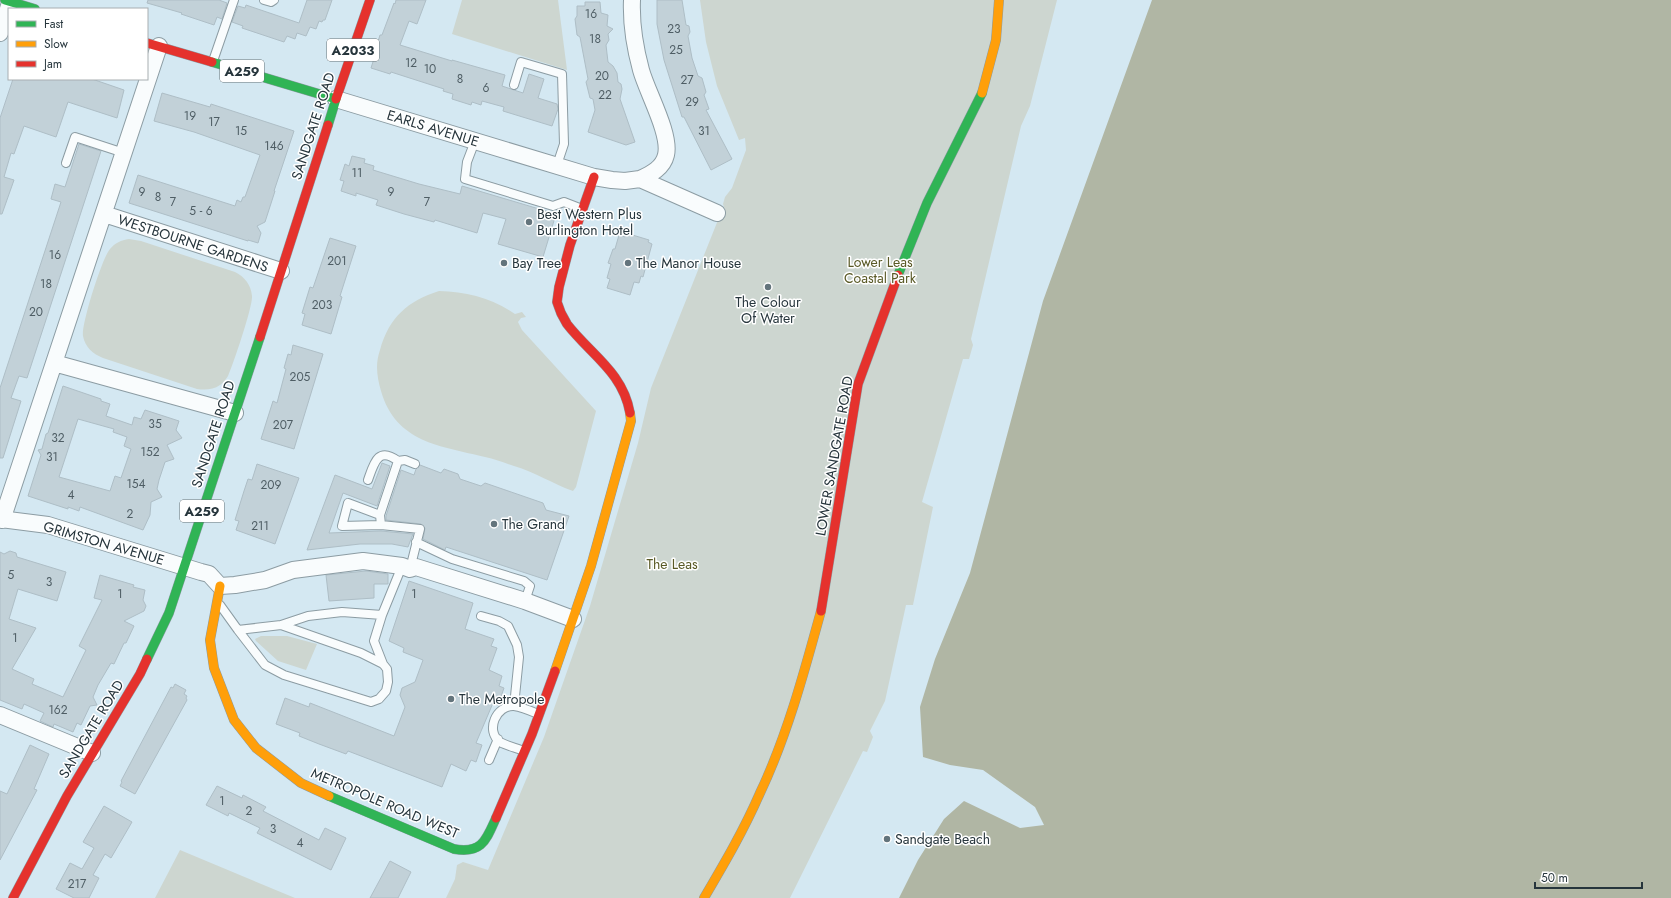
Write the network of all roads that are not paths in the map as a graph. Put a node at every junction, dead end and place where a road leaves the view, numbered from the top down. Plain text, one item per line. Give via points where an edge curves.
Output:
1 (234, 0) edge
2 (264, 0) edge
3 (274, 0) edge
4 (370, 0) edge
5 (632, 0) edge
6 (999, 0) edge
7 (9, 1) edge
8 (32, 8) edge
9 (0, 33) edge
10 (153, 44) edge
11 (213, 62) junction
12 (148, 63) edge
13 (143, 80) edge
14 (514, 85) dead end
15 (336, 99) junction
16 (474, 141) junction
17 (124, 153) junction
18 (66, 163) dead end
19 (557, 165) junction
20 (594, 177) junction
21 (640, 179) junction
22 (582, 209) junction
23 (718, 213) dead end
24 (104, 214) junction
25 (281, 271) junction
26 (54, 363) junction
27 (235, 413) junction
28 (398, 461) junction
29 (415, 464) dead end
30 (368, 480) dead end
31 (380, 515) junction
32 (1, 520) edge
33 (381, 525) junction
34 (416, 542) junction
35 (184, 566) junction
36 (406, 567) junction
37 (218, 593) junction
38 (525, 601) junction
39 (382, 615) junction
40 (481, 616) dead end
41 (574, 619) junction
42 (281, 625) junction
43 (238, 630) junction
44 (383, 664) junction
45 (514, 706) junction
46 (539, 714) junction
47 (0, 716) edge
48 (498, 739) junction
49 (524, 751) junction
50 (92, 754) junction
51 (489, 760) dead end
52 (13, 898) edge
53 (704, 898) edge

1 - 11 lane
2 - 3 lane
4 - 15 main road, SANDGATE ROAD / A2033
5 - 21 street via 636,45 642,71 666,138 666,154 662,164 653,173
6 - 53 main road, LOWER SANDGATE ROAD via 996,40 982,93 918,225 858,384 821,611 778,750 742,832
7 - 8 main road
7 - 9 street
10 - 11 main road, EARLS AVENUE / A259
10 - 12 street, WESTBOURNE GARDENS
11 - 15 main road, EARLS AVENUE / A259
13 - 17 street, WESTBOURNE GARDENS
14 - 19 lane via 521,62 562,74 564,144
15 - 16 street, EARLS AVENUE
15 - 25 main road, SANDGATE ROAD / A259
16 - 19 street, EARLS AVENUE
16 - 22 lane via 465,179 553,206 564,202
17 - 18 lane via 75,137
17 - 24 street, WESTBOURNE GARDENS
19 - 20 street, EARLS AVENUE
20 - 21 street, EARLS AVENUE via 619,181
20 - 22 main road
21 - 23 street, EARLS AVENUE
22 - 41 main road via 561,276 557,302 565,321 584,345 616,377 629,404 631,422
24 - 25 street, WESTBOURNE GARDENS
24 - 26 street, WESTBOURNE GARDENS
25 - 27 main road, SANDGATE ROAD / A259
26 - 27 street
26 - 32 street, WESTBOURNE GARDENS
27 - 35 main road, SANDGATE ROAD / A259
28 - 29 lane via 405,460
28 - 30 lane via 391,456 380,456 375,459
28 - 31 lane
31 - 33 lane
31 - 33 lane via 348,503 342,526
32 - 35 street, GRIMSTON AVENUE via 48,525
33 - 34 lane via 420,529
34 - 36 lane
34 - 38 lane via 452,559 524,581 530,586
35 - 37 street, GRIMSTON AVENUE via 209,574
35 - 50 main road, SANDGATE ROAD / A259 via 168,613 147,660 122,707
36 - 37 street via 363,561 293,570 265,580 235,585
36 - 38 street via 416,567
36 - 39 lane
37 - 43 lane
37 - 49 main road, METROPOLE ROAD WEST via 210,640 214,668 234,720 256,748 301,783 454,849 473,850 487,839
38 - 41 street
39 - 42 lane via 342,612 308,616
39 - 44 lane via 374,641
40 - 45 lane via 508,626 517,645 519,657
41 - 46 main road
42 - 43 lane
42 - 44 lane via 361,653
43 - 44 lane via 265,665 284,675 361,700 370,702 379,699 386,691 387,669
45 - 46 lane
45 - 48 lane via 498,713 493,723 494,734
46 - 49 main road
47 - 50 street
48 - 49 lane
48 - 51 lane
50 - 52 main road, SANDGATE ROAD / A259 via 45,835

